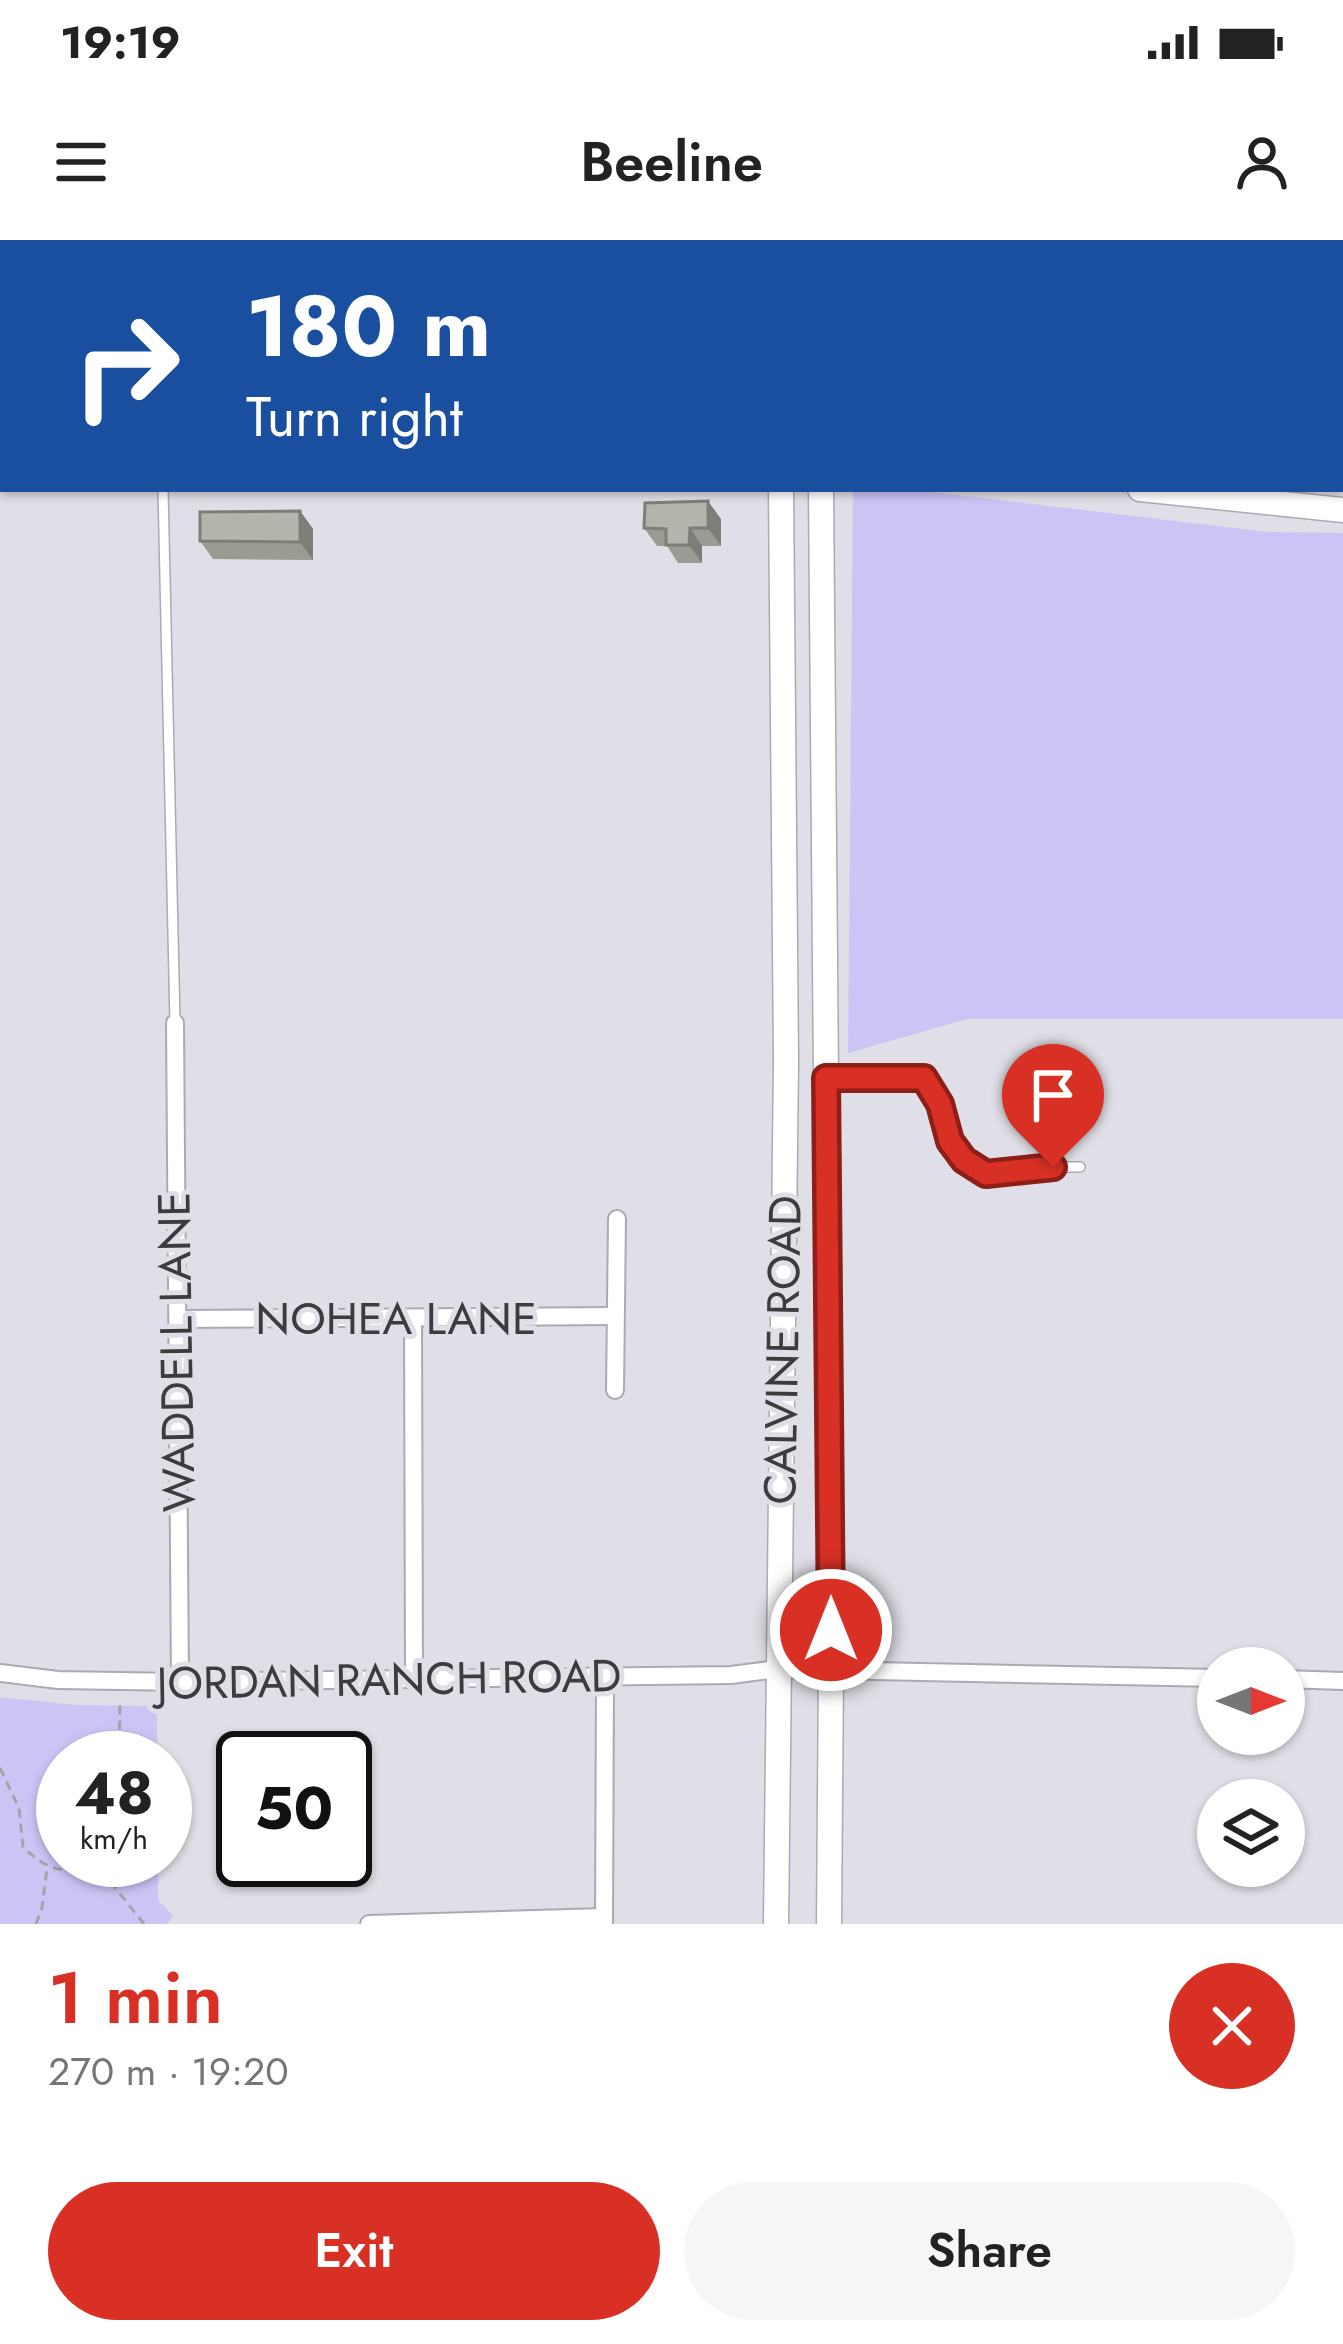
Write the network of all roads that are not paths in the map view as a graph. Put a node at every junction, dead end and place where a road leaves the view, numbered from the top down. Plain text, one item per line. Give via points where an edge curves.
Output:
1 (163, 492) edge
2 (781, 492) edge
3 (820, 492) edge
4 (1187, 492) edge
5 (1249, 496) edge
6 (1343, 510) edge
7 (175, 1023) joint
8 (826, 1078) junction
9 (1080, 1167) dead end
10 (616, 1219) dead end
11 (615, 1316) junction
12 (413, 1318) junction
13 (178, 1319) junction
14 (615, 1390) dead end
15 (777, 1669) junction
16 (831, 1671) junction
17 (0, 1673) edge
18 (604, 1676) junction
19 (414, 1677) junction
20 (1197, 1678) edge
21 (1305, 1680) edge
22 (1343, 1681) edge
23 (180, 1682) junction
24 (604, 1920) edge
25 (369, 1924) edge
26 (776, 1924) edge
27 (829, 1924) edge

1 - 7 lane
2 - 15 main road, CALVINE ROAD via 786,1060
3 - 8 main road, CALVINE ROAD
4 - 5 main road
5 - 6 main road
7 - 13 street, WADDELL LANE
8 - 9 lane via 924,1078 950,1141 986,1174
8 - 16 main road, CALVINE ROAD
10 - 11 street
11 - 12 street, NOHEA LANE
11 - 14 street
12 - 13 street, NOHEA LANE
12 - 19 street
13 - 23 street, WADDELL LANE
15 - 16 street, JORDAN RANCH ROAD
15 - 18 street, JORDAN RANCH ROAD
15 - 26 main road, CALVINE ROAD
16 - 20 street, JORDAN RANCH ROAD
16 - 27 main road, CALVINE ROAD
17 - 23 street, JORDAN RANCH ROAD
18 - 19 street, JORDAN RANCH ROAD
18 - 24 street
19 - 23 street, JORDAN RANCH ROAD
21 - 22 street
24 - 25 street

